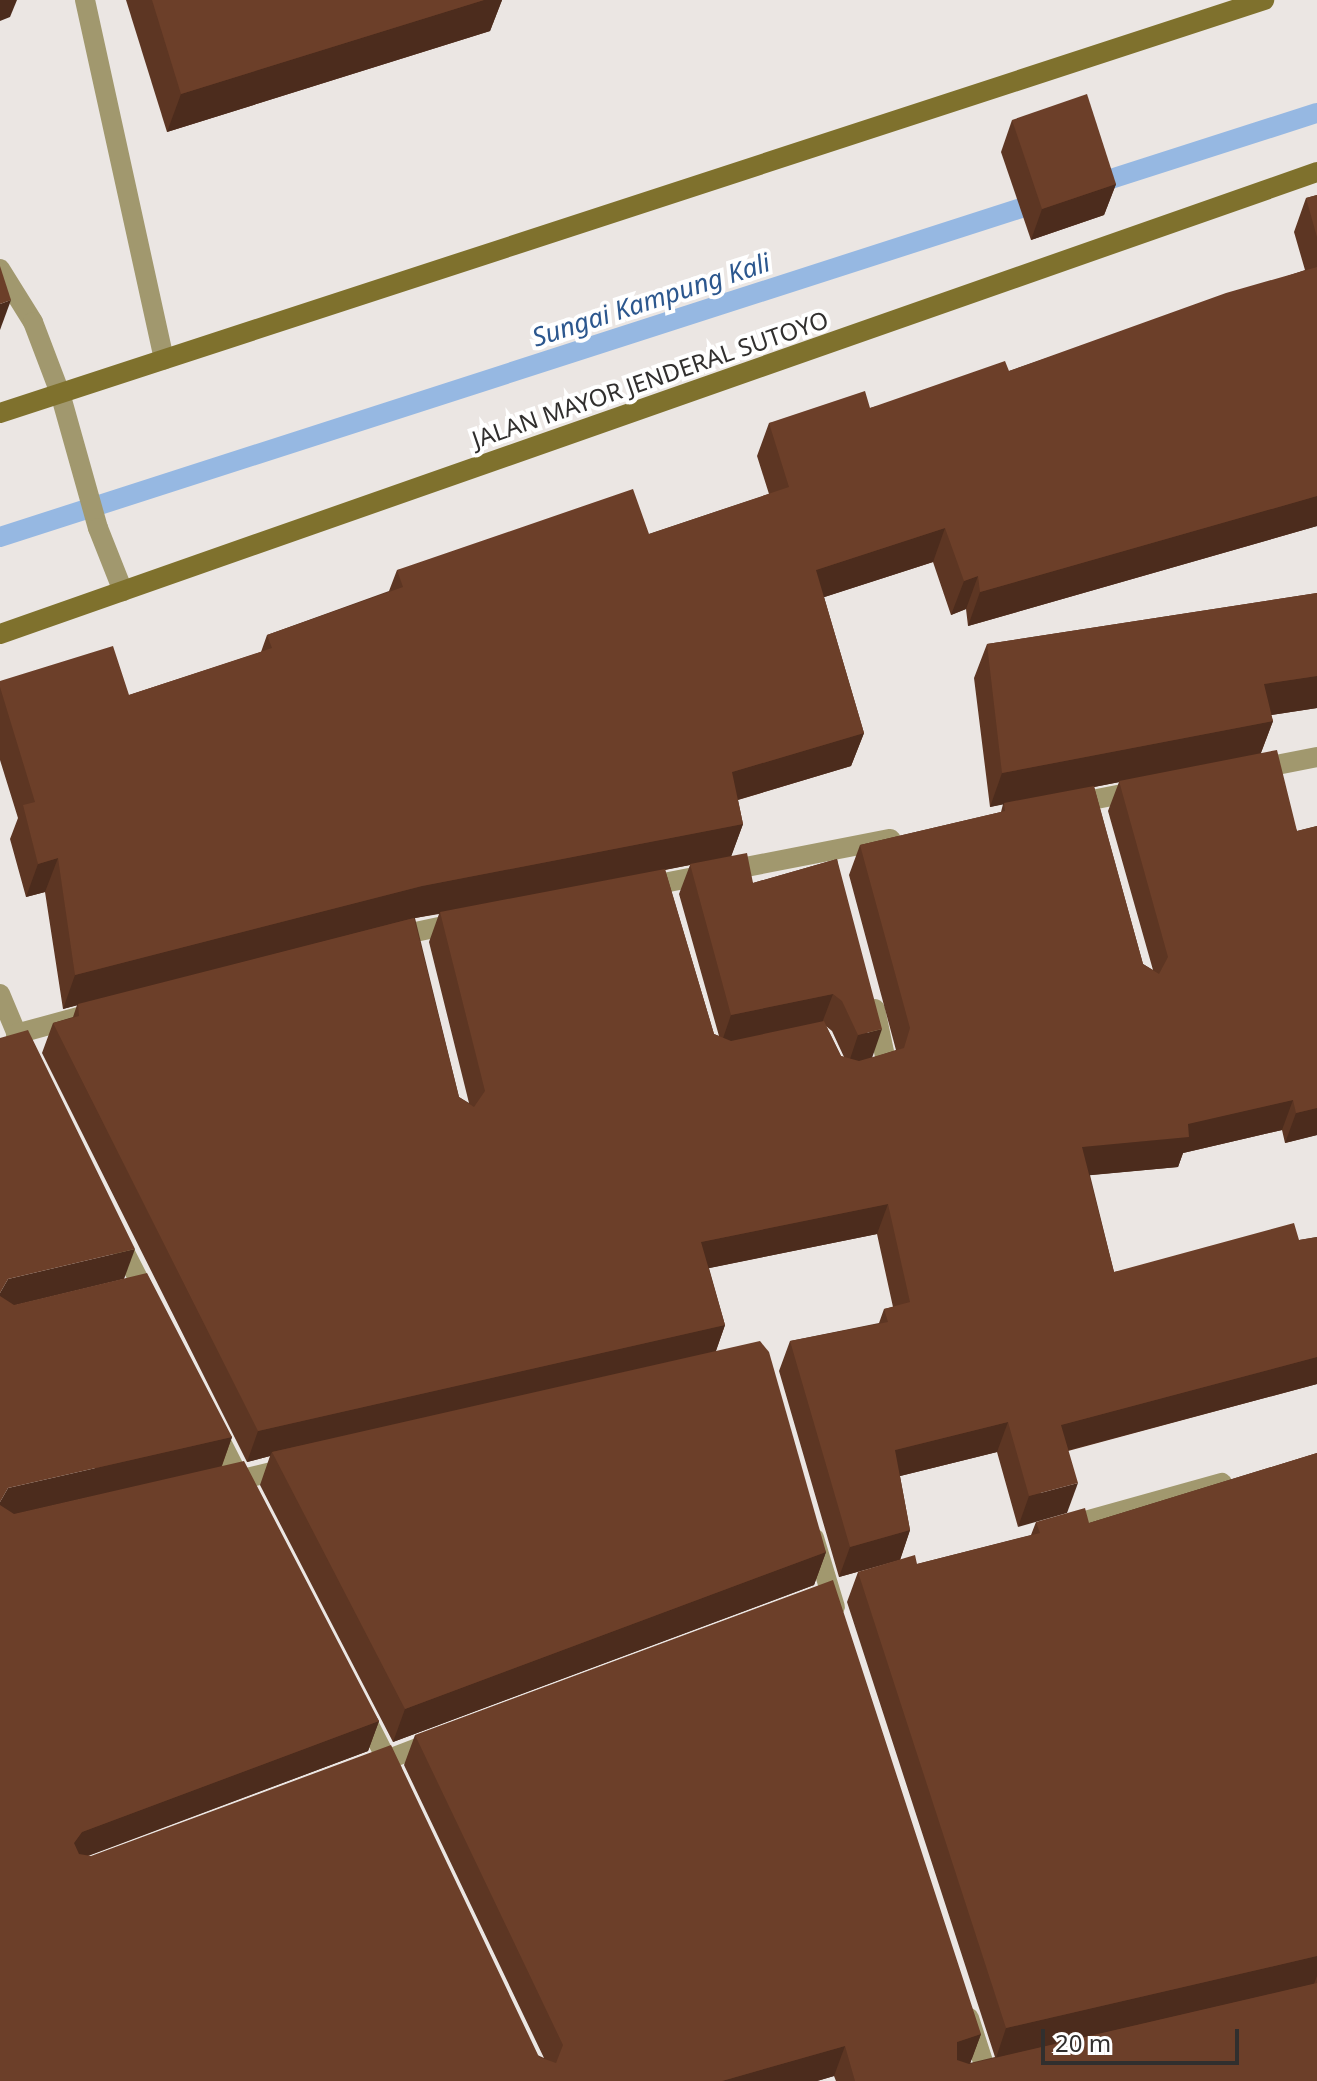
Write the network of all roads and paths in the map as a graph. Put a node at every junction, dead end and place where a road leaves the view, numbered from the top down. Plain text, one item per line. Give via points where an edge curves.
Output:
1 (85, 0) edge
2 (1264, 0) edge
3 (1317, 172) edge
4 (0, 269) edge
5 (164, 359) junction
6 (60, 393) junction
7 (0, 413) edge
8 (123, 591) junction
9 (0, 634) edge
10 (1317, 757) edge
11 (1227, 774) edge
12 (1152, 788) edge
13 (1092, 800) junction
14 (1046, 809) edge
15 (1099, 826) edge
16 (906, 836) edge
17 (829, 850) junction
18 (836, 879) edge
19 (616, 892) edge
20 (475, 920) edge
21 (367, 944) edge
22 (869, 988) edge
23 (0, 994) edge
24 (106, 1010) edge
25 (16, 1034) junction
26 (29, 1061) edge
27 (858, 1075) edge
28 (109, 1223) edge
29 (144, 1288) junction
30 (115, 1295) edge
31 (158, 1316) edge
32 (206, 1411) edge
33 (317, 1461) edge
34 (1241, 1478) edge
35 (241, 1479) junction
36 (211, 1486) edge
37 (255, 1507) edge
38 (808, 1517) edge
39 (1043, 1533) edge
40 (840, 1623) edge
41 (350, 1689) edge
42 (461, 1731) edge
43 (387, 1759) junction
44 (354, 1774) edge
45 (400, 1787) edge
46 (962, 1997) edge
47 (965, 2078) edge

1 - 5 street
2 - 5 main road
3 - 8 main road, JALAN MAYOR JENDERAL SUTOYO
4 - 6 street via 33,322
5 - 6 main road
6 - 7 main road
6 - 8 street via 98,528
8 - 9 main road, JALAN MAYOR JENDERAL SUTOYO
10 - 11 street
12 - 13 street
13 - 14 street
13 - 15 street
16 - 17 street
17 - 18 street
17 - 19 street via 665,891
20 - 21 street via 415,939
22 - 27 street via 886,1064
23 - 25 street
24 - 25 street
25 - 26 street
28 - 29 street
29 - 30 street
29 - 31 street
32 - 35 street
33 - 35 street
34 - 39 street
35 - 36 street
35 - 37 street
38 - 40 street
41 - 43 street
42 - 43 street
43 - 44 street
43 - 45 street
46 - 47 street via 994,2070

